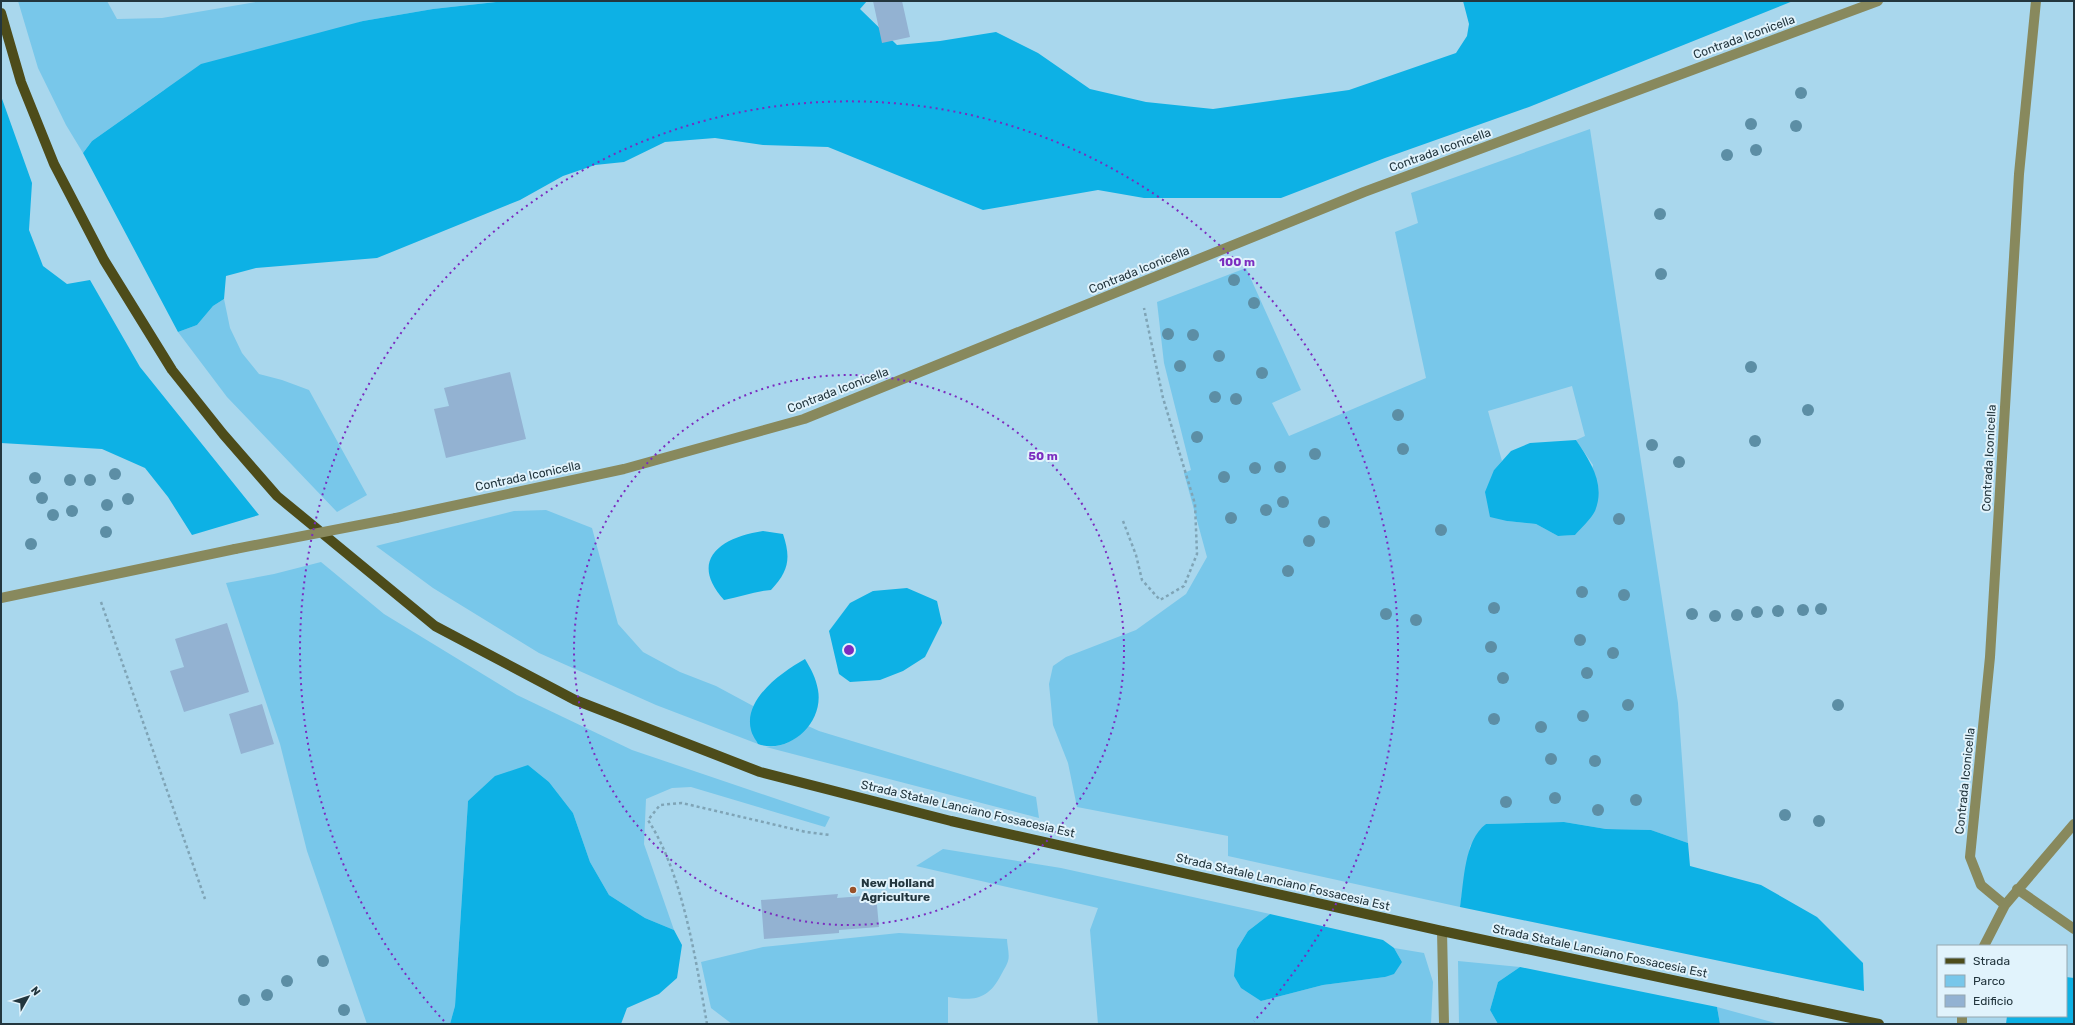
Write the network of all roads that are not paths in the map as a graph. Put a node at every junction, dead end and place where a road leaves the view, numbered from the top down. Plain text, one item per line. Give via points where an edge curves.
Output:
1 (1878, 1) edge
2 (2036, 1) edge
3 (1, 13) edge
4 (1, 598) edge
5 (2074, 824) edge
6 (2017, 889) junction
7 (2005, 905) junction
8 (2074, 929) edge
9 (1442, 931) junction
10 (1985, 945) edge
11 (1444, 1024) edge
12 (1879, 1024) edge

1 - 4 street, Contrada Iconicella, bridge via 1364,192 804,419 624,469
2 - 7 street, Contrada Iconicella via 2019,174 1990,657 1970,857 1981,884
3 - 9 main road, Strada Statale Lanciano Fossacesia Est via 21,82 54,164 104,260 172,370 277,496 435,626 576,700 760,772 951,821
5 - 6 street
6 - 7 street
6 - 8 street
7 - 10 street
9 - 11 street
9 - 12 main road, Strada Statale Lanciano Fossacesia Est

